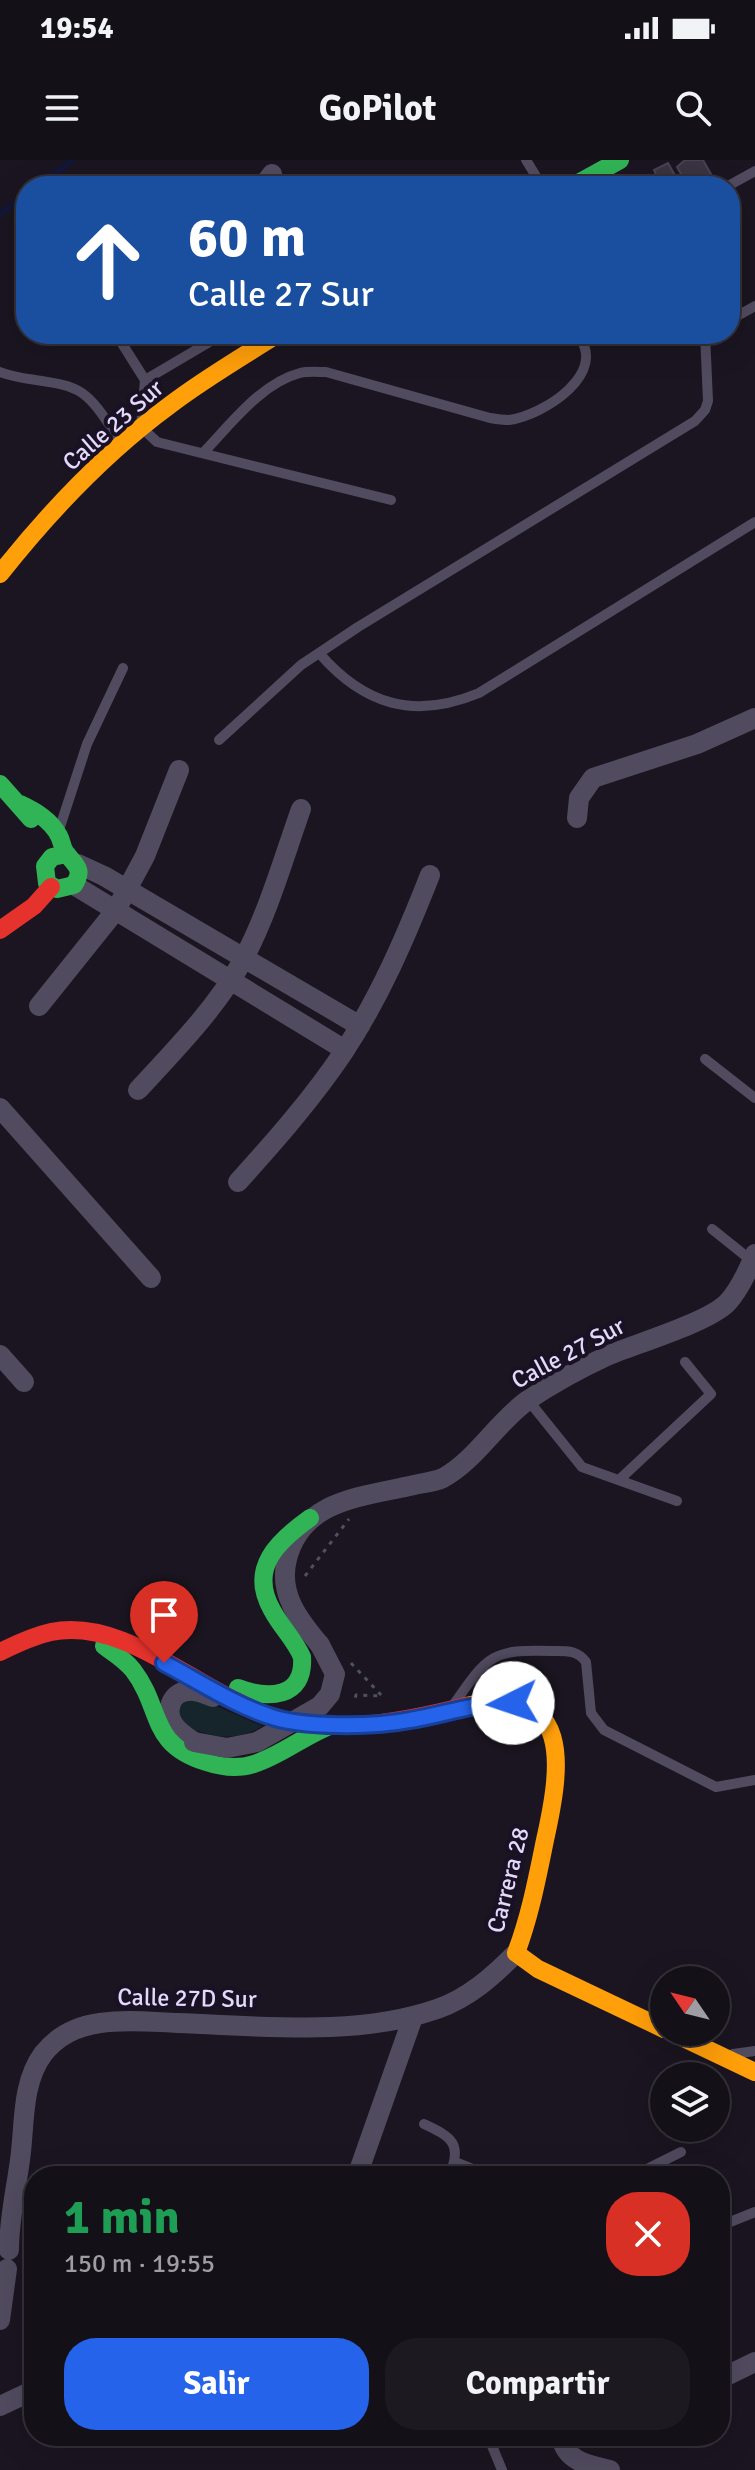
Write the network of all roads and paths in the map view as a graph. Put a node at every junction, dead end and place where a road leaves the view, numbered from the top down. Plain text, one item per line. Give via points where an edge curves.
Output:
1 (620, 160) edge
2 (591, 176) edge
3 (122, 344) edge
4 (206, 344) edge
5 (262, 344) edge
6 (585, 344) edge
7 (705, 344) edge
8 (0, 372) edge
9 (145, 380) junction
10 (141, 427) junction
11 (122, 444) junction
12 (203, 453) junction
13 (391, 500) dead end
14 (755, 522) edge
15 (0, 574) edge
16 (319, 653) junction
17 (123, 668) dead end
18 (755, 718) edge
19 (219, 740) dead end
20 (179, 770) dead end
21 (0, 784) edge
22 (20, 804) junction
23 (301, 809) dead end
24 (577, 818) dead end
25 (58, 834) junction
26 (66, 858) junction
27 (430, 875) dead end
28 (74, 885) junction
29 (51, 887) junction
30 (127, 890) junction
31 (116, 910) junction
32 (0, 930) edge
33 (244, 958) junction
34 (230, 980) junction
35 (39, 1006) dead end
36 (360, 1026) junction
37 (345, 1050) junction
38 (705, 1059) dead end
39 (138, 1090) dead end
40 (752, 1091) edge
41 (0, 1108) edge
42 (238, 1182) dead end
43 (712, 1229) dead end
44 (754, 1258) edge
45 (151, 1278) dead end
46 (0, 1355) edge
47 (685, 1362) dead end
48 (24, 1382) dead end
49 (528, 1400) junction
50 (619, 1480) junction
51 (677, 1501) dead end
52 (355, 1511) dead end
53 (310, 1518) junction
54 (302, 1579) dead end
55 (58, 1631) junction
56 (127, 1643) junction
57 (0, 1652) edge
58 (189, 1676) junction
59 (368, 1681) dead end
60 (149, 1703) junction
61 (353, 1707) dead end
62 (449, 1710) junction
63 (259, 1712) junction
64 (336, 1723) junction
65 (159, 1728) junction
66 (194, 1742) junction
67 (755, 1780) edge
68 (516, 1953) junction
69 (413, 2017) junction
70 (650, 2022) edge
71 (701, 2046) edge
72 (755, 2051) edge
73 (724, 2057) junction
74 (755, 2072) edge
75 (424, 2124) dead end
76 (681, 2152) dead end
77 (455, 2162) junction
78 (361, 2166) edge
79 (453, 2166) edge
80 (465, 2166) edge
81 (653, 2166) edge
82 (755, 2212) edge
83 (730, 2222) edge
84 (4, 2248) edge
85 (1, 2303) edge
86 (755, 2362) edge
87 (730, 2374) edge
88 (24, 2395) edge
89 (0, 2406) edge
90 (494, 2446) edge
91 (566, 2446) edge
92 (502, 2470) edge
93 (610, 2470) edge

1 - 2 street
3 - 9 lane
4 - 9 lane
5 - 10 street, Calle 23 Sur
6 - 12 lane via 583,374 549,404 526,415 490,418 326,372 303,372 263,393
7 - 16 lane via 708,401 695,421
8 - 11 lane via 81,392
9 - 10 lane
10 - 11 street, Calle 23 Sur
10 - 12 lane via 157,442
11 - 15 street, Calle 23 Sur via 40,523
12 - 13 lane
14 - 16 lane via 458,702 415,707 378,699 347,682
16 - 19 lane
17 - 25 lane via 87,744
18 - 24 street via 697,744 593,778 579,798
20 - 30 street
21 - 22 street
22 - 25 street
22 - 26 street via 40,834
23 - 33 street
25 - 26 street
26 - 28 street via 80,871
26 - 29 street via 44,872
26 - 30 street
27 - 36 street via 405,939
28 - 29 street via 63,890
28 - 31 street
29 - 32 street
30 - 31 street
30 - 33 street
31 - 34 street
31 - 35 street
33 - 34 street
33 - 36 street
34 - 37 street
34 - 39 street
36 - 37 street
37 - 42 street
38 - 40 lane
41 - 45 street
43 - 44 lane
44 - 49 street, Calle 27 Sur via 727,1304 710,1315 606,1357
46 - 48 street
47 - 50 lane via 711,1394
49 - 50 lane via 582,1467
49 - 53 street, Calle 27 Sur via 440,1480 344,1502
50 - 51 lane
52 - 54 path
53 - 56 street via 274,1549 264,1574 271,1608 300,1650 300,1676 293,1687 261,1696
53 - 66 street, bridge via 289,1552 285,1585 297,1617 332,1663 330,1694 320,1706 257,1742 227,1748
55 - 56 street via 101,1634
55 - 57 street
55 - 60 street via 86,1637 117,1654 132,1668
56 - 58 street
58 - 60 street via 160,1678
58 - 63 street
59 - 61 path via 382,1696 356,1695
60 - 65 street
62 - 64 street, Carrera 28 via 409,1721
62 - 67 lane via 490,1659 502,1652 573,1651 586,1662 591,1713 604,1730 716,1787
62 - 68 street, Carrera 28 via 490,1702 533,1709 548,1720 557,1744 556,1795
63 - 64 street
63 - 66 street via 189,1690 180,1693 172,1699 169,1717
64 - 65 street via 255,1763 225,1767 181,1753
65 - 66 street
68 - 69 street, Carrera 28 via 468,1994
68 - 70 street via 538,1969
69 - 78 street
69 - 84 street, Calle 27D Sur via 314,2027 121,2021 76,2029 58,2039 32,2073
71 - 73 street
72 - 73 lane
73 - 74 street
75 - 77 lane via 447,2135 455,2145
76 - 81 lane
77 - 79 lane
77 - 80 lane
82 - 83 lane
84 - 85 street, Calle 27D Sur
86 - 87 street
88 - 89 street
90 - 92 lane
91 - 93 street via 572,2459

